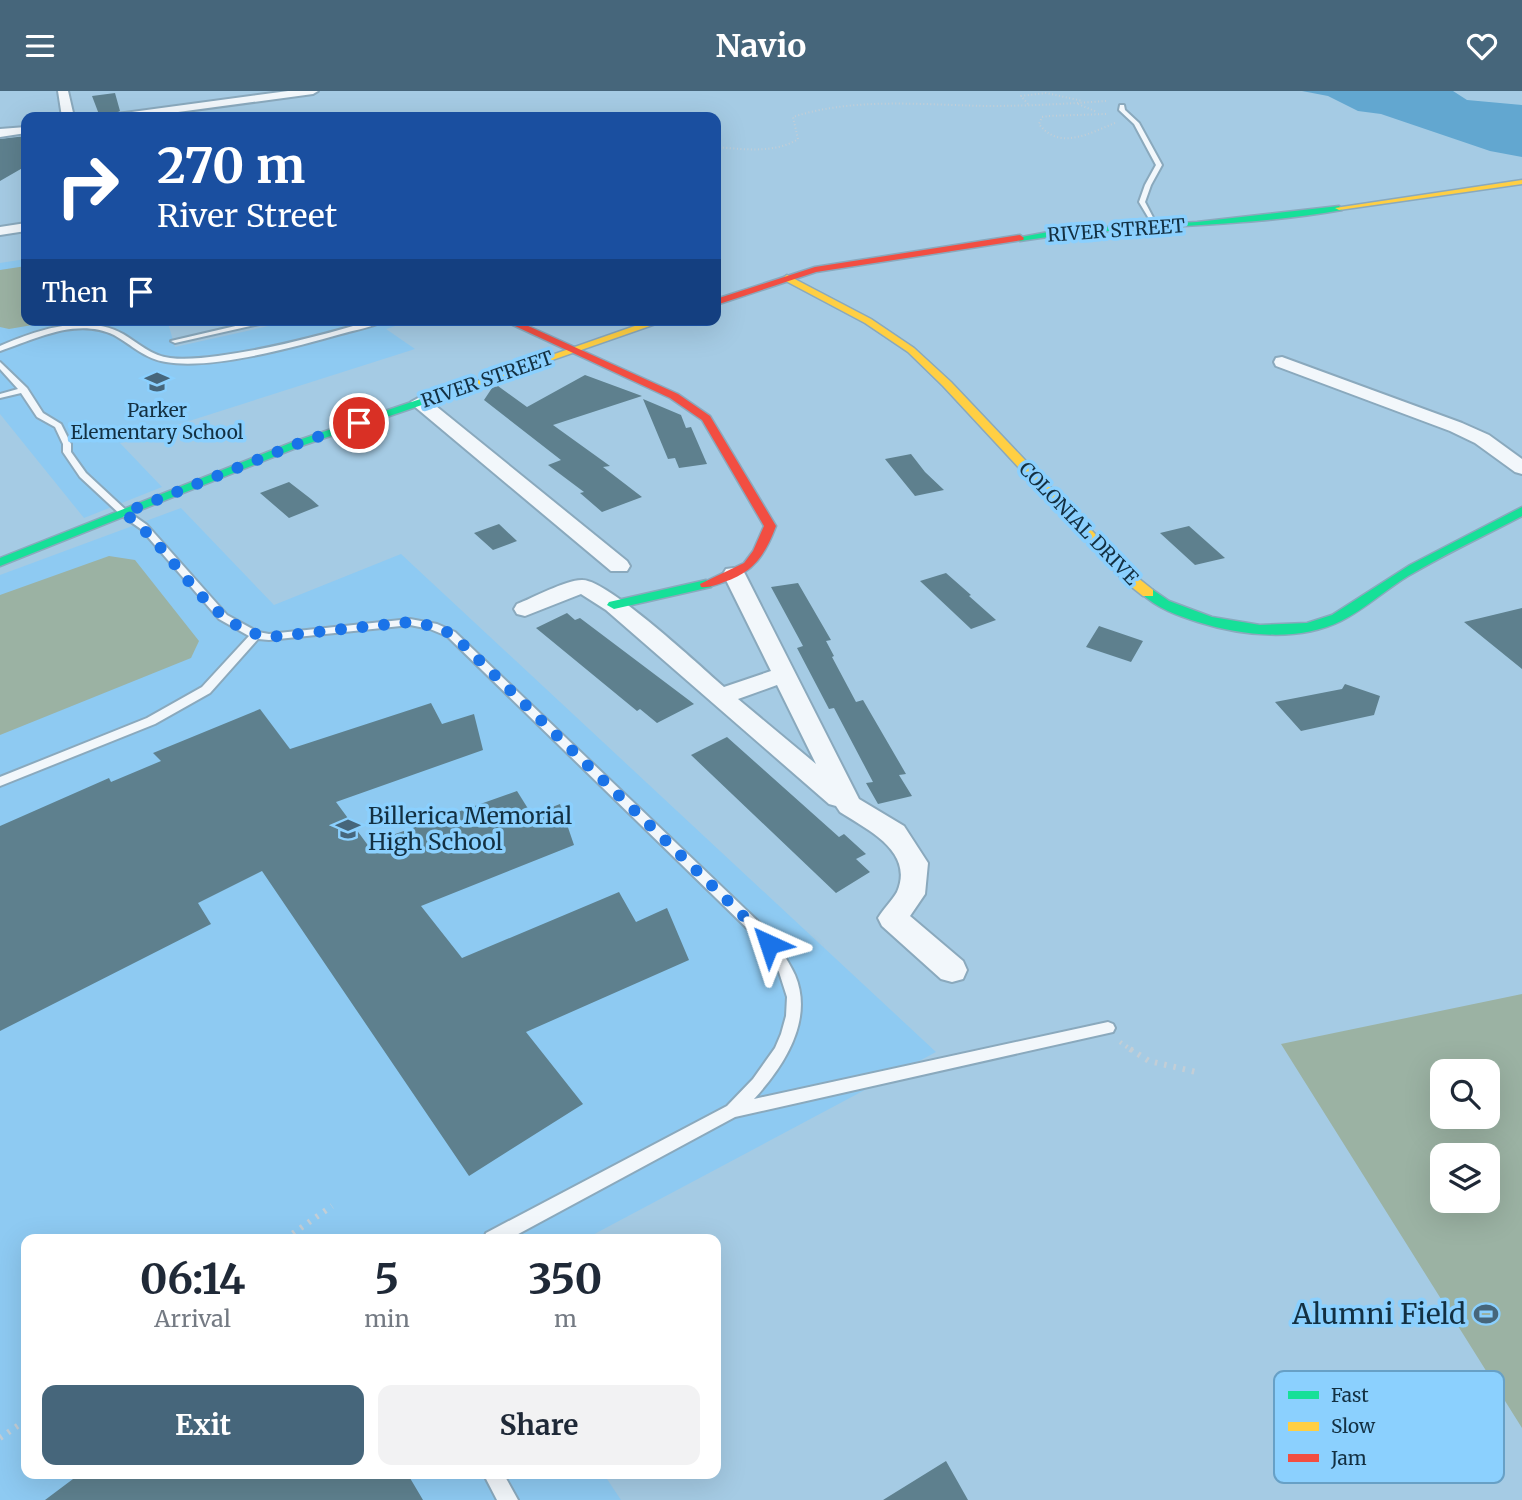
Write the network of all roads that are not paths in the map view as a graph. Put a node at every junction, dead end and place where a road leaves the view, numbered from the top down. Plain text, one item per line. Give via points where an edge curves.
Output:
1 (64, 91) edge
2 (222, 91) edge
3 (313, 91) edge
4 (1122, 106) dead end
5 (233, 107) junction
6 (67, 112) edge
7 (175, 112) edge
8 (21, 131) edge
9 (0, 133) edge
10 (1522, 182) edge
11 (1156, 226) junction
12 (21, 228) edge
13 (0, 231) edge
14 (787, 278) junction
15 (721, 300) edge
16 (244, 326) edge
17 (360, 326) edge
18 (520, 326) edge
19 (645, 326) edge
20 (175, 341) dead end
21 (0, 349) edge
22 (572, 351) junction
23 (1282, 362) dead end
24 (0, 364) edge
25 (24, 390) junction
26 (0, 396) edge
27 (420, 402) junction
28 (1522, 468) edge
29 (1522, 511) edge
30 (124, 513) junction
31 (0, 562) edge
32 (619, 566) dead end
33 (734, 574) junction
34 (614, 605) junction
35 (525, 609) dead end
36 (254, 635) junction
37 (783, 675) junction
38 (721, 696) junction
39 (0, 782) edge
40 (849, 806) junction
41 (951, 970) dead end
42 (1108, 1028) road end
43 (732, 1111) junction
44 (501, 1234) edge
45 (496, 1479) edge
46 (508, 1500) edge

1 - 6 street
2 - 5 street
3 - 5 street
4 - 11 lane via 1159,165 1142,202
5 - 7 street
8 - 9 street
10 - 11 main road, RIVER STREET via 1292,215
11 - 14 main road, RIVER STREET via 1059,232 920,251
12 - 13 street
14 - 15 main road, RIVER STREET
14 - 29 main road, COLONIAL DRIVE via 911,350 1128,577 1161,604 1187,614 1262,630 1327,622 1401,575
16 - 20 lane
17 - 21 lane via 236,356 177,362 145,355 112,332 77,327 44,332
18 - 22 main road
19 - 22 main road, RIVER STREET
22 - 27 main road, RIVER STREET
22 - 33 main road via 674,396 706,418 770,526 757,559
23 - 28 street via 1456,426
24 - 25 lane
25 - 26 lane
25 - 30 lane via 40,415 58,426 66,452 83,475
27 - 30 main road, RIVER STREET via 297,444
27 - 32 street
30 - 31 main road, RIVER STREET
30 - 36 lane via 144,527 223,617
33 - 34 main road
33 - 37 street
34 - 35 street via 582,586
34 - 38 street
36 - 39 lane via 206,690 151,721
36 - 43 lane via 410,622 452,634 760,932 790,981 793,1012 772,1068
37 - 38 street
37 - 40 street
38 - 40 street
40 - 41 street via 894,833 914,863 911,894 892,918
42 - 43 lane
43 - 44 lane
45 - 46 lane

